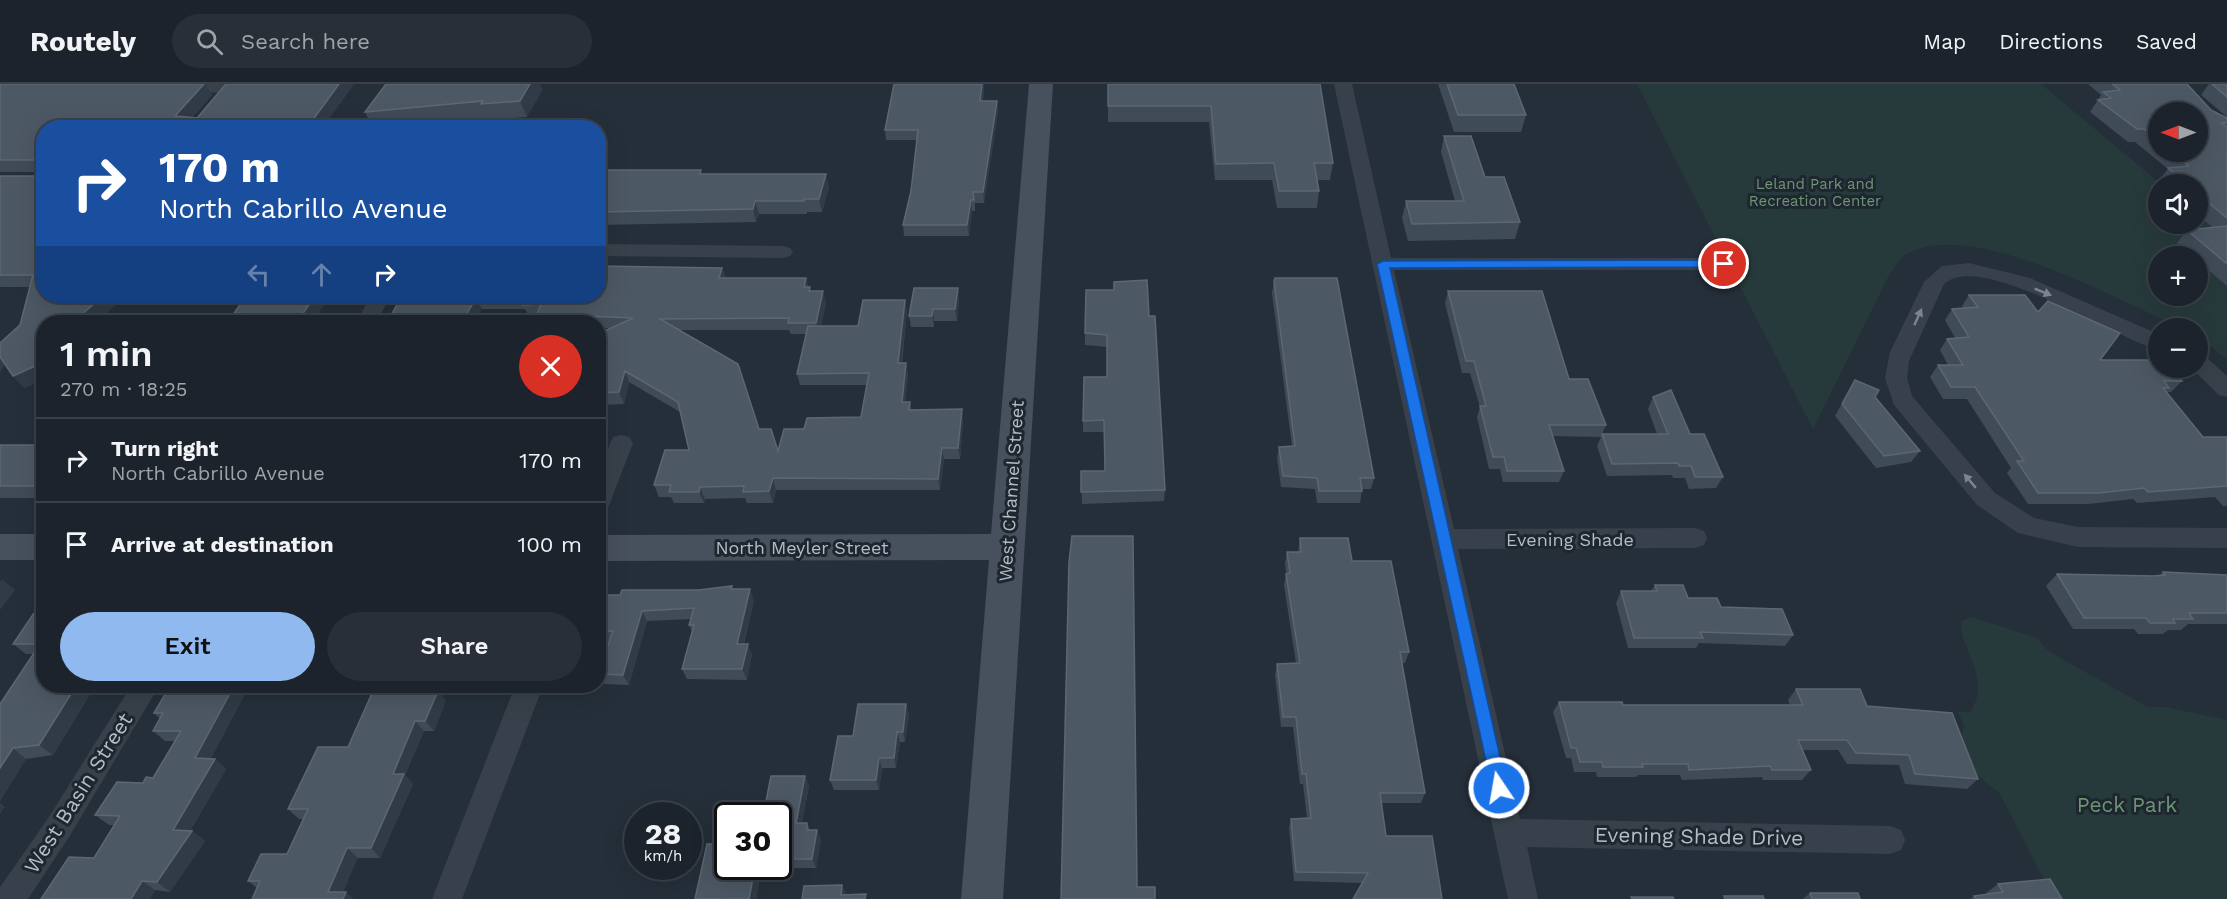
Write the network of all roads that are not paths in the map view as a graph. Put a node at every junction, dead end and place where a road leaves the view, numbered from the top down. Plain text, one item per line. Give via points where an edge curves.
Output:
1 (109, 84) edge
2 (1041, 84) edge
3 (1343, 84) edge
4 (232, 86) edge
5 (216, 104) edge
6 (606, 250) edge
7 (783, 252) dead end
8 (1383, 264) junction
9 (1724, 264) dead end
10 (2148, 338) edge
11 (2208, 372) edge
12 (2227, 389) edge
13 (621, 443) dead end
14 (606, 482) edge
15 (1695, 538) dead end
16 (2227, 538) edge
17 (1444, 539) junction
18 (0, 547) edge
19 (36, 547) edge
20 (1006, 547) junction
21 (606, 548) edge
22 (141, 693) edge
23 (526, 693) edge
24 (1509, 833) junction
25 (1890, 840) dead end
26 (10, 899) edge
27 (447, 899) edge
28 (982, 899) edge
29 (1523, 899) edge

1 - 4 street
2 - 20 street, West Channel Street
3 - 8 street
4 - 5 street
6 - 7 street
8 - 9 street
8 - 17 street
16 -> 10 street via 2078,537 2044,531 2013,519 1986,500 1902,399 1893,381 1896,364 1933,284 1948,272 1988,272 2061,299
11 - 12 street
13 - 14 street
15 - 17 street, Evening Shade
17 - 24 street
18 - 19 street
20 - 21 street, North Meyler Street
20 - 28 street, West Channel Street
22 - 26 street, West Basin Street
23 - 27 street
24 - 25 street, Evening Shade Drive
24 - 29 street

